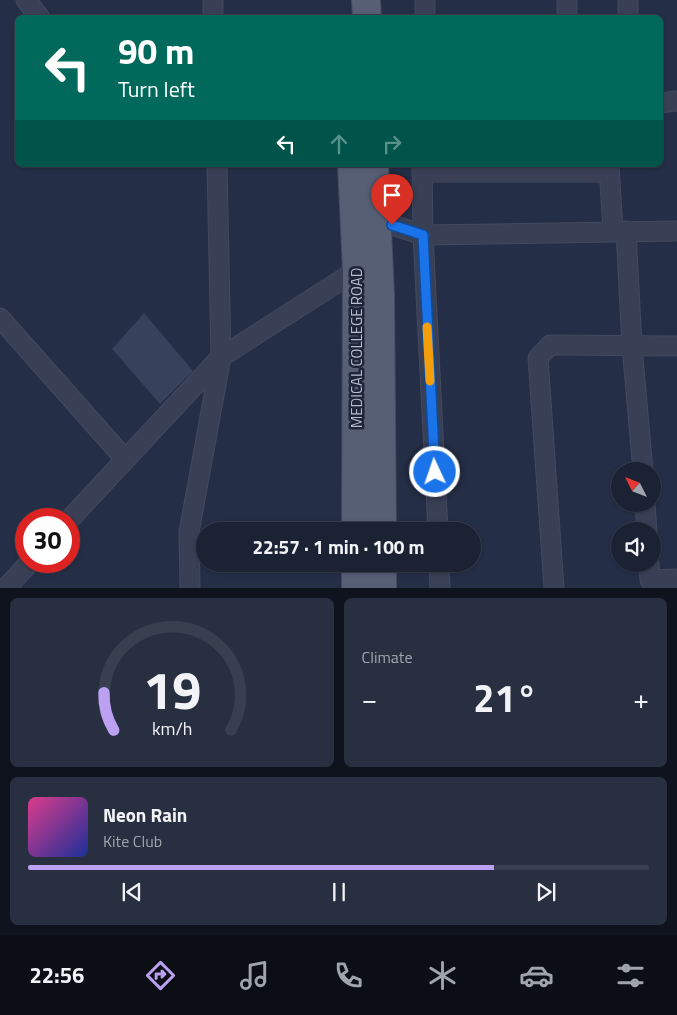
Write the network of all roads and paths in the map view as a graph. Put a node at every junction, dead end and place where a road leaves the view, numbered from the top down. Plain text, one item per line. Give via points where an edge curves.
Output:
1 (26, 0) edge
2 (212, 0) edge
3 (349, 0) edge
4 (366, 0) edge
5 (425, 0) edge
6 (567, 0) edge
7 (628, 0) edge
8 (38, 15) edge
9 (213, 15) edge
10 (348, 15) edge
11 (367, 15) edge
12 (424, 15) edge
13 (567, 15) edge
14 (628, 15) edge
15 (677, 101) edge
16 (663, 103) edge
17 (216, 167) edge
18 (352, 167) edge
19 (374, 167) edge
20 (422, 168) edge
21 (609, 168) edge
22 (377, 220) junction
23 (619, 231) junction
24 (677, 231) edge
25 (423, 235) junction
26 (357, 270) junction
27 (0, 318) edge
28 (632, 346) junction
29 (677, 346) edge
30 (221, 357) junction
31 (126, 459) junction
32 (642, 462) edge
33 (80, 508) edge
34 (356, 522) edge
35 (382, 522) edge
36 (438, 522) edge
37 (356, 572) edge
38 (382, 572) edge
39 (439, 572) edge
40 (20, 573) edge
41 (650, 577) edge
42 (677, 578) edge
43 (6, 588) edge
44 (190, 588) edge
45 (356, 588) edge
46 (382, 588) edge
47 (440, 588) edge
48 (554, 588) edge

1 - 8 street
2 - 9 street
3 - 10 main road
4 - 11 main road
5 - 12 street
6 - 13 street
7 - 14 street
15 - 16 street
17 - 30 street
18 - 26 main road, MEDICAL COLLEGE ROAD
19 - 22 main road
20 - 21 street
20 - 25 street
21 - 23 street
22 - 25 street
22 - 35 main road
23 - 24 street
23 - 25 street
23 - 28 street
25 - 36 street
26 - 30 street
26 - 34 main road, MEDICAL COLLEGE ROAD
27 - 31 street
28 - 29 street
28 - 32 street
28 - 48 street via 556,344 550,345 538,358
30 - 31 street
30 - 44 street via 189,532
31 - 33 street
37 - 45 main road
38 - 46 main road
39 - 47 street
40 - 43 street
41 - 42 street

